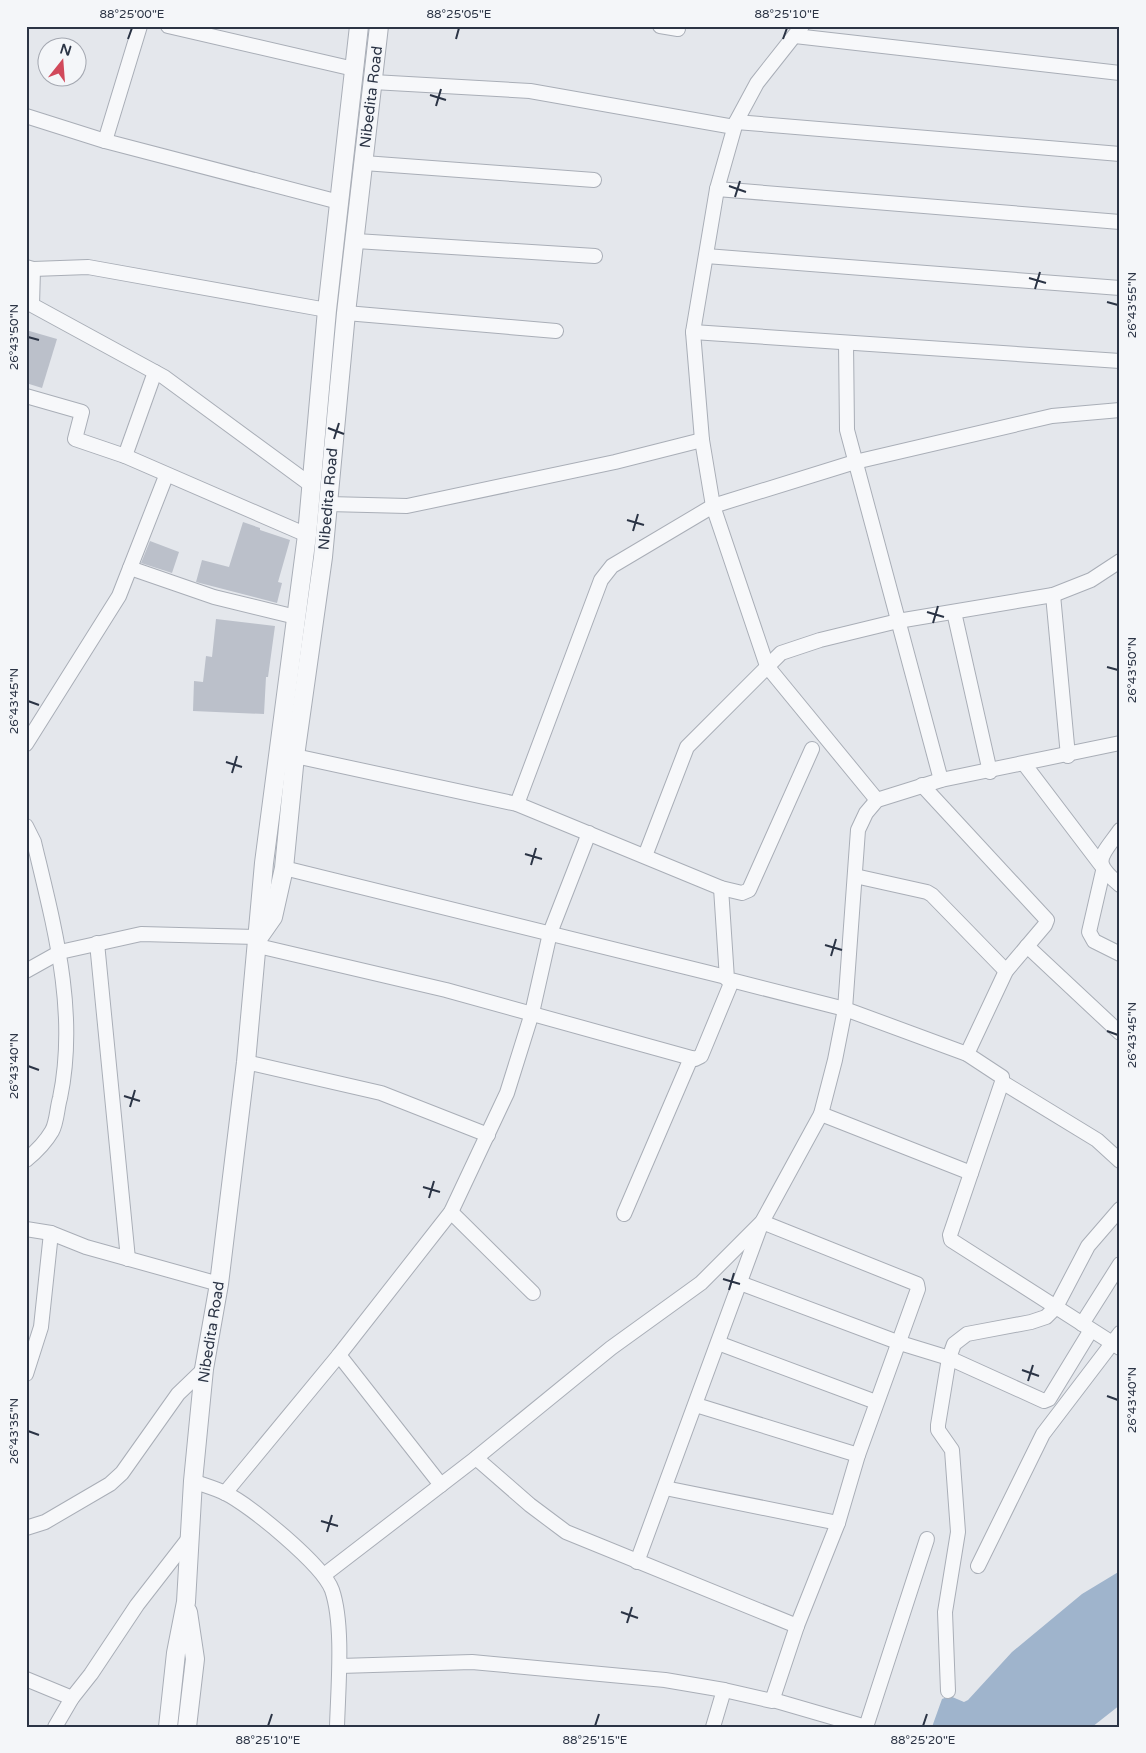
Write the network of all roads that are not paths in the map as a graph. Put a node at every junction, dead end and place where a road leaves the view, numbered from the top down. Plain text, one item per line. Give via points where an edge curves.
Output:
1 (140, 26) edge
2 (168, 26) edge
3 (359, 26) edge
4 (380, 26) edge
5 (660, 26) edge
6 (678, 29) dead end
7 (798, 31) edge
8 (354, 68) junction
9 (1120, 73) edge
10 (373, 82) junction
11 (26, 116) edge
12 (735, 124) junction
13 (106, 141) junction
14 (1120, 154) edge
15 (364, 163) junction
16 (594, 180) dead end
17 (717, 188) junction
18 (339, 202) junction
19 (1120, 222) edge
20 (356, 241) junction
21 (595, 256) dead end
22 (706, 256) junction
23 (30, 268) edge
24 (1120, 288) edge
25 (327, 310) junction
26 (346, 313) junction
27 (556, 331) dead end
28 (694, 332) junction
29 (846, 343) junction
30 (1120, 361) edge
31 (155, 372) junction
32 (26, 396) edge
33 (1120, 410) edge
34 (702, 440) junction
35 (125, 456) junction
36 (855, 462) junction
37 (166, 476) junction
38 (311, 485) junction
39 (328, 504) junction
40 (713, 506) junction
41 (306, 535) junction
42 (1120, 561) edge
43 (130, 568) junction
44 (1053, 595) junction
45 (954, 612) junction
46 (296, 617) junction
47 (898, 621) junction
48 (767, 666) junction
49 (26, 744) edge
50 (1120, 744) edge
51 (812, 749) dead end
52 (295, 756) junction
53 (1068, 756) junction
54 (1026, 765) junction
55 (990, 772) junction
56 (941, 780) junction
57 (922, 785) junction
58 (876, 800) junction
59 (517, 804) junction
60 (26, 826) edge
61 (1120, 830) edge
62 (589, 833) junction
63 (645, 856) junction
64 (284, 868) junction
65 (1102, 868) junction
66 (856, 876) junction
67 (1120, 885) edge
68 (721, 888) junction
69 (550, 933) junction
70 (259, 941) junction
71 (97, 943) junction
72 (1027, 946) junction
73 (60, 952) junction
74 (1120, 954) edge
75 (26, 971) edge
76 (1006, 971) junction
77 (729, 979) junction
78 (845, 1009) junction
79 (532, 1012) junction
80 (1120, 1033) edge
81 (967, 1054) junction
82 (691, 1058) junction
83 (246, 1062) junction
84 (1002, 1082) junction
85 (821, 1114) junction
86 (488, 1136) junction
87 (26, 1160) edge
88 (1120, 1161) edge
89 (971, 1173) junction
90 (1120, 1209) edge
91 (451, 1212) junction
92 (624, 1214) dead end
93 (762, 1222) junction
94 (26, 1229) edge
95 (51, 1233) junction
96 (128, 1259) junction
97 (1120, 1264) edge
98 (740, 1283) junction
99 (219, 1284) junction
100 (533, 1293) dead end
101 (1056, 1307) junction
102 (1087, 1327) junction
103 (1117, 1341) edge
104 (718, 1342) junction
105 (900, 1342) junction
106 (339, 1355) junction
107 (950, 1358) junction
108 (204, 1369) junction
109 (26, 1374) edge
110 (876, 1402) junction
111 (696, 1405) junction
112 (858, 1454) junction
113 (476, 1458) junction
114 (193, 1481) junction
115 (441, 1485) junction
116 (664, 1488) junction
117 (225, 1493) junction
118 (838, 1523) junction
119 (26, 1528) edge
120 (189, 1538) junction
121 (927, 1539) dead end
122 (637, 1562) junction
123 (978, 1566) dead end
124 (324, 1575) junction
125 (186, 1602) junction
126 (797, 1626) junction
127 (340, 1666) junction
128 (26, 1679) edge
129 (724, 1690) junction
130 (948, 1691) dead end
131 (72, 1698) junction
132 (773, 1700) junction
133 (56, 1727) edge
134 (168, 1727) edge
135 (187, 1727) edge
136 (337, 1727) edge
137 (713, 1727) edge
138 (866, 1727) edge

1 - 13 street
2 - 8 street
3 - 8 street, Nibedita Road
4 - 10 street, Nibedita Road
5 - 6 street
7 - 9 street
7 - 12 street via 757,83
8 - 18 street, Nibedita Road
10 - 12 street via 530,91
10 - 15 street, Nibedita Road
11 - 13 street
12 - 14 street
12 - 17 street
13 - 18 street
15 - 16 street
15 - 20 street, Nibedita Road
17 - 19 street
17 - 22 street
18 - 25 street, Nibedita Road
20 - 21 street
20 - 26 street, Nibedita Road
22 - 24 street
22 - 28 street
23 - 25 street via 88,267
23 - 31 street via 32,305
25 - 26 street
25 - 38 street, Nibedita Road
26 - 27 street
26 - 39 street, Nibedita Road
28 - 29 street
28 - 34 street
29 - 30 street
29 - 36 street via 846,416
31 - 35 street
31 - 38 street
32 - 35 street via 82,412 75,439
33 - 36 street via 1052,416
34 - 39 street via 407,506
34 - 40 street
35 - 37 street
36 - 40 street
36 - 47 street
37 - 41 street
37 - 43 street
38 - 41 street, Nibedita Road
39 - 52 street, Nibedita Road
40 - 48 street
40 - 59 street via 605,572
41 - 46 street, Nibedita Road
42 - 44 street via 1091,580
43 - 46 street via 214,597
43 - 49 street via 115,603
44 - 45 street
44 - 53 street
45 - 47 street
45 - 55 street
46 - 70 street, Nibedita Road via 264,862
47 - 48 street via 781,653
47 - 56 street
48 - 58 street
48 - 63 street via 687,748
50 - 53 street
51 - 68 street via 749,890 742,893
52 - 59 street
52 - 64 street, Nibedita Road
53 - 54 street
54 - 55 street
54 - 65 street
55 - 56 street
56 - 57 street
57 - 58 street
57 - 72 street via 1045,918 1045,925
58 - 66 street via 858,830
59 - 62 street
60 - 73 street via 34,842
61 - 65 street via 1105,850
62 - 63 street
62 - 69 street
63 - 68 street
64 - 69 street
64 - 70 street, Nibedita Road via 273,917
65 - 67 street
65 - 74 street via 1089,932 1094,941
66 - 76 street via 932,895
66 - 78 street
68 - 77 street
69 - 77 street
69 - 79 street
70 - 71 street via 141,934
70 - 79 street
70 - 83 street, Nibedita Road
71 - 73 street
71 - 96 street
72 - 76 street
72 - 80 street
73 - 75 street
73 - 87 street via 66,1000 65,1072 53,1129 41,1147
76 - 81 street
77 - 78 street
77 - 82 street via 701,1056
78 - 81 street
78 - 85 street
79 - 82 street
79 - 86 street via 506,1093
81 - 84 street via 999,1074
82 - 92 street
83 - 86 street via 381,1093
83 - 99 street, Nibedita Road
84 - 88 street via 1097,1140
84 - 89 street
85 - 89 street
85 - 93 street
86 - 91 street
89 - 101 street via 951,1240
90 - 101 street via 1088,1246
91 - 100 street
91 - 106 street
93 - 98 street
93 - 105 street via 917,1284
93 - 113 street via 701,1283 611,1348
94 - 95 street
95 - 96 street
95 - 109 street via 41,1326
96 - 99 street
97 - 102 street
98 - 104 street
98 - 105 street
99 - 108 street, Nibedita Road
101 - 102 street
101 - 107 street via 1041,1320 967,1334 954,1344
102 - 103 street
102 - 107 street via 1047,1401
103 - 123 street via 1043,1434
104 - 110 street
104 - 111 street
105 - 107 street
105 - 110 street
106 - 115 street
106 - 117 street
107 - 130 street via 938,1425 952,1450 958,1532 945,1612
108 - 114 street, Nibedita Road
108 - 119 street via 178,1394 122,1473 110,1484 45,1522
110 - 112 street
111 - 112 street
111 - 116 street
112 - 118 street
113 - 115 street
113 - 122 street via 560,1529
114 - 117 street
114 - 120 street, Nibedita Road
115 - 124 street
116 - 118 street
116 - 122 street
117 - 124 street via 273,1527
118 - 126 street
120 - 125 street, Nibedita Road
120 - 131 street
121 - 138 street
122 - 126 street
124 - 127 street via 335,1602
125 - 134 street, Nibedita Road via 176,1653
125 - 135 street via 195,1659
126 - 132 street
127 - 129 street via 472,1662 665,1680
127 - 136 street
128 - 131 street
129 - 132 street
129 - 137 street
131 - 133 street
132 - 138 street

